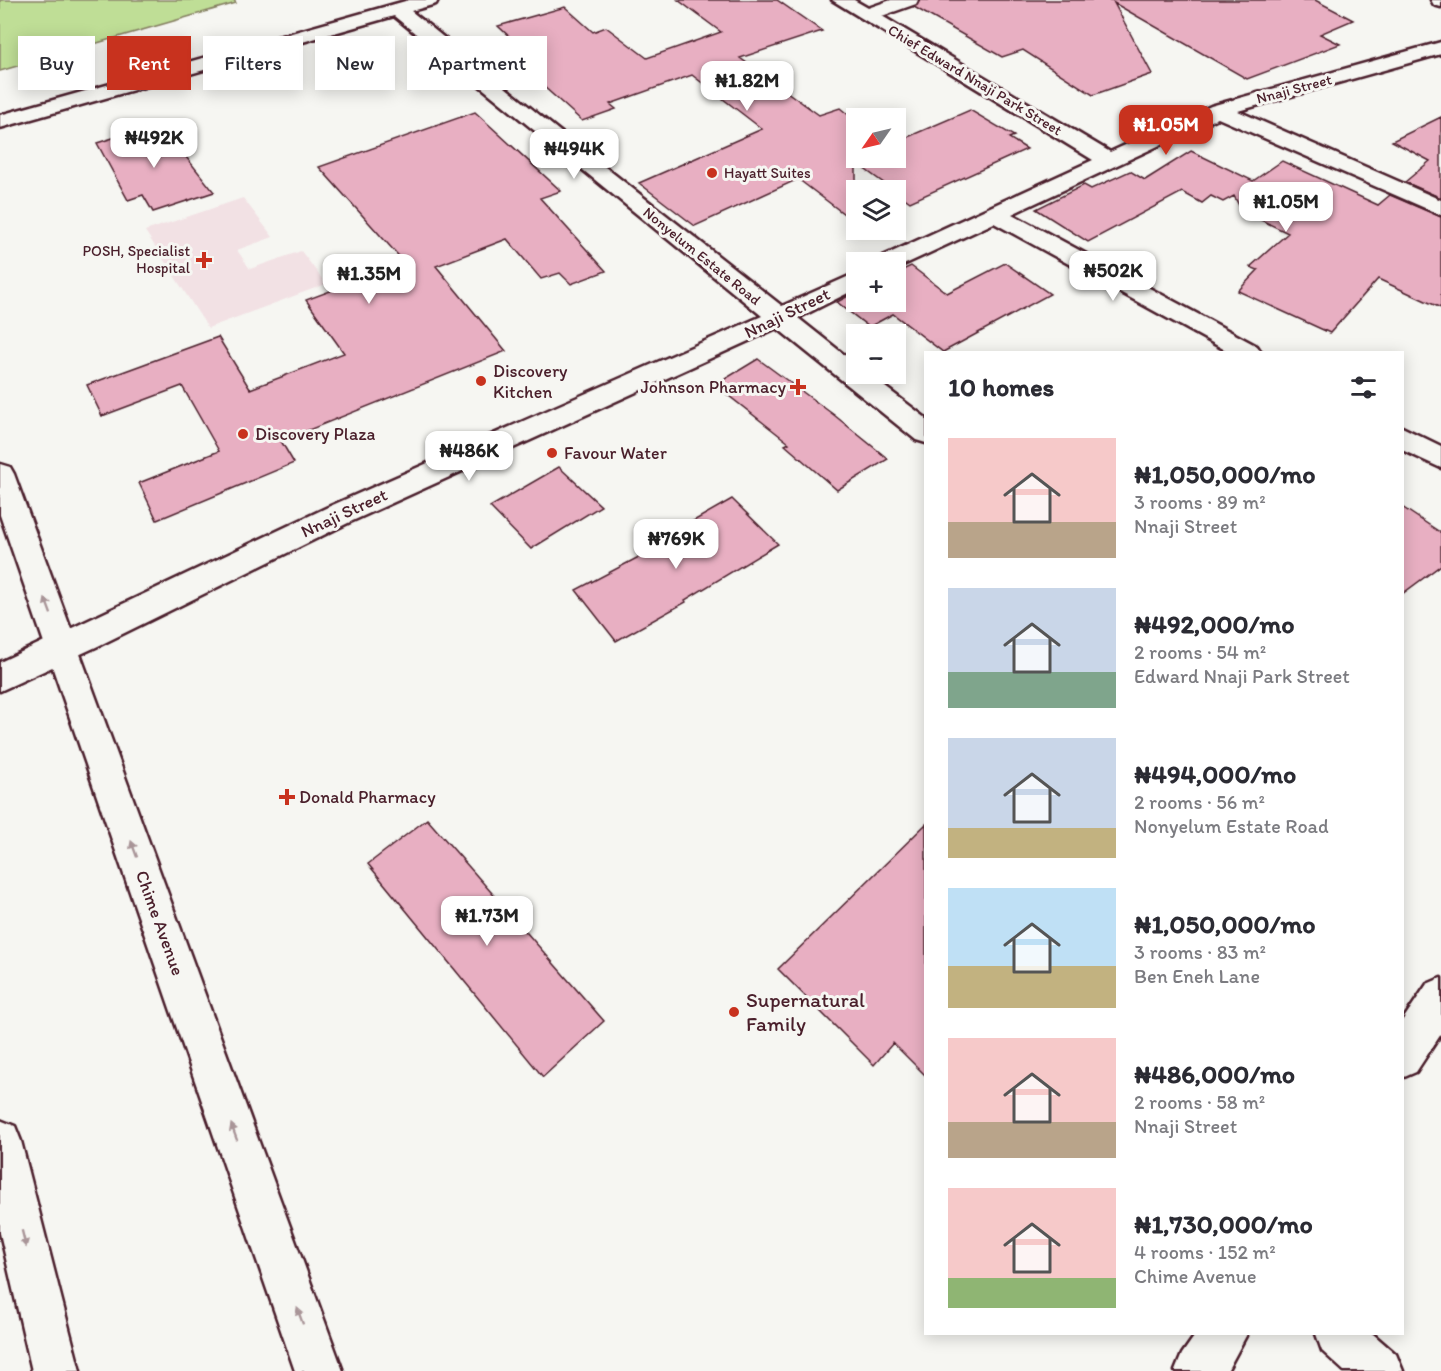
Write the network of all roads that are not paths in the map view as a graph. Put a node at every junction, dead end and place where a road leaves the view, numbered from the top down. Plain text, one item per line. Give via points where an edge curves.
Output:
1 (429, 0) edge
2 (841, 0) edge
3 (909, 0) edge
4 (396, 9) junction
5 (867, 15) junction
6 (1441, 48) edge
7 (1218, 110) junction
8 (0, 122) edge
9 (1108, 160) junction
10 (1441, 208) edge
11 (998, 215) junction
12 (906, 255) edge
13 (846, 285) edge
14 (779, 318) junction
15 (1246, 351) edge
16 (924, 432) edge
17 (1404, 438) edge
18 (1441, 458) edge
19 (0, 474) edge
20 (63, 649) junction
21 (0, 677) edge
22 (1441, 998) edge
23 (1404, 1055) edge
24 (0, 1141) edge
25 (1223, 1335) edge
26 (1340, 1335) edge
27 (56, 1371) edge
28 (319, 1371) edge
29 (1199, 1371) edge
30 (1379, 1371) edge

1 - 4 street
2 - 5 street, Chief Edward Nnaji Park Street
3 - 5 street
4 - 8 street
4 - 14 street, Nonyelum Estate Road
5 - 9 street, Chief Edward Nnaji Park Street
6 - 7 street, Nnaji Street
7 - 9 street, Nnaji Street
7 - 10 street
9 - 11 street, Nnaji Street
11 - 12 street, Nnaji Street
11 - 15 street
13 - 14 street, Nnaji Street
14 - 16 street, Nonyelum Estate Road
14 - 20 street, Nnaji Street via 336,515
17 - 18 street
20 -> 19 street, Chime Avenue
20 - 21 street, Nnaji Street
28 -> 20 street, Chime Avenue
22 - 23 street
24 -> 27 street
25 - 29 street
26 - 30 street

